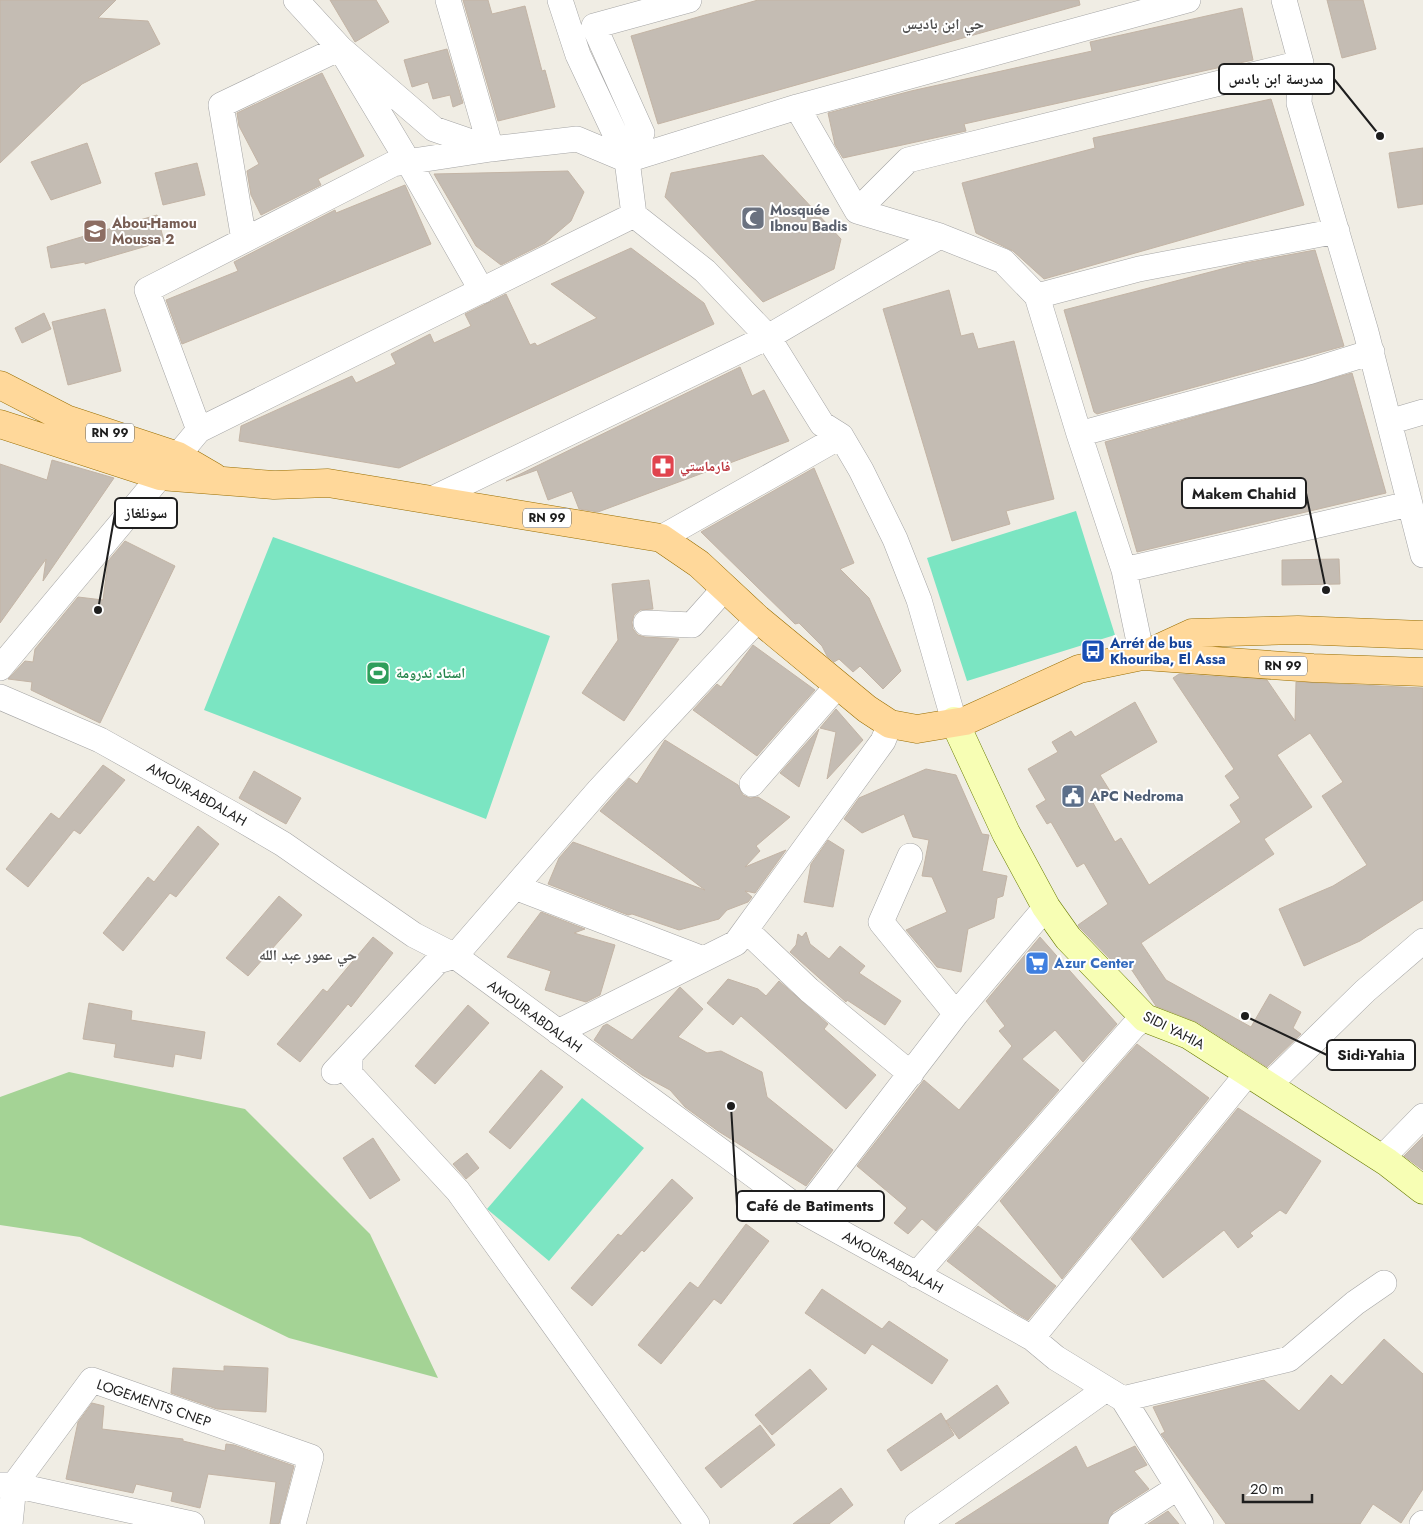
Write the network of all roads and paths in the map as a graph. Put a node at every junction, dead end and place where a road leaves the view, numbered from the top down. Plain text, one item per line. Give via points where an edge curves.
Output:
1 (296, 0) edge
2 (448, 0) edge
3 (560, 0) edge
4 (690, 0) edge
5 (1188, 0) edge
6 (1284, 0) edge
7 (340, 48) junction
8 (1301, 63) junction
9 (798, 107) junction
10 (491, 149) junction
11 (623, 150) junction
12 (409, 163) junction
13 (857, 211) junction
14 (634, 215) junction
15 (1337, 232) junction
16 (940, 236) junction
17 (244, 240) junction
18 (482, 291) junction
19 (1038, 296) junction
20 (768, 337) junction
21 (1372, 352) junction
22 (0, 385) edge
23 (1423, 412) edge
24 (1389, 422) junction
25 (0, 424) edge
26 (198, 430) junction
27 (1079, 434) junction
28 (841, 436) junction
29 (178, 456) junction
30 (160, 476) junction
31 (220, 480) junction
32 (432, 499) junction
33 (1409, 504) junction
34 (662, 538) junction
35 (1423, 555) edge
36 (1124, 570) junction
37 (725, 588) junction
38 (758, 619) junction
39 (646, 623) dead end
40 (1423, 635) edge
41 (1142, 656) junction
42 (0, 668) edge
43 (1423, 672) edge
44 (838, 685) junction
45 (0, 697) edge
46 (954, 721) junction
47 (890, 724) junction
48 (752, 784) dead end
49 (910, 856) dead end
50 (515, 887) junction
51 (1046, 907) junction
52 (746, 930) junction
53 (1423, 941) edge
54 (455, 956) junction
55 (703, 960) junction
56 (956, 1014) junction
57 (1144, 1018) junction
58 (558, 1032) junction
59 (911, 1074) junction
60 (1258, 1079) junction
61 (1423, 1116) edge
62 (1381, 1159) junction
63 (1423, 1190) edge
64 (804, 1212) junction
65 (916, 1274) junction
66 (1384, 1282) dead end
67 (1032, 1338) junction
68 (1114, 1394) junction
69 (7, 1485) edge
70 (1177, 1488) junction
71 (10, 1524) edge
72 (192, 1524) edge
73 (293, 1524) edge
74 (697, 1524) edge
75 (917, 1524) edge
76 (1122, 1524) edge
77 (1201, 1524) edge

1 - 7 street
2 - 10 street
3 - 11 street via 578,55
4 - 11 street via 594,26 642,133
5 - 9 street
6 - 8 street
7 - 10 street via 434,128
7 - 12 street
7 - 17 street via 221,105
8 - 13 street via 908,160
8 - 15 street via 1299,103
9 - 11 street
9 - 13 street
10 - 11 street via 577,139
10 - 12 street
11 - 14 street
12 - 17 street via 392,164
12 - 18 street
13 - 16 street
14 - 18 street
14 - 20 street via 705,271
15 - 19 street via 1139,269
15 - 21 street
16 - 19 street via 1003,261
16 - 20 street
17 - 26 street via 147,290
18 - 26 street
19 - 27 street
20 - 28 street via 822,424
20 - 32 street
21 - 24 street
21 - 27 street
22 - 29 main road, RN 99 via 66,419
23 - 24 street
24 - 33 street
25 - 30 main road, RN 99
26 - 29 street
27 - 36 street
28 - 34 street
28 - 46 street via 891,530 919,600
29 - 30 street
29 - 31 main road, RN 99
30 - 31 main road, RN 99
30 - 42 street
31 - 32 main road, RN 99 via 274,485 328,483
32 - 34 main road, RN 99
33 - 35 street
33 - 36 street
34 - 37 main road, RN 99 via 699,564
36 - 41 street
37 - 38 main road, RN 99
37 - 39 street via 692,625
38 - 44 main road, RN 99
38 - 50 street via 599,790
40 - 41 main road, RN 99 via 1298,630 1192,633
41 - 43 main road, RN 99
41 - 46 main road, RN 99 via 1079,669 965,721
44 - 47 main road, RN 99
44 - 48 street
45 - 54 street, AMOUR-ABDALAH via 100,740 232,814 283,844 414,935
46 - 47 main road, RN 99 via 917,730
46 - 51 street, SIDI YAHIA via 1006,833
47 - 52 street via 883,741
49 - 56 street via 881,922
50 - 54 street
50 - 55 street
51 - 56 street
51 - 57 street, SIDI YAHIA via 1068,938
52 - 55 street via 736,943
52 - 59 street via 808,990
53 - 60 street
54 - 58 street, AMOUR-ABDALAH
54 - 74 street via 438,961 342,1064 458,1192
55 - 58 street
56 - 59 street
57 - 60 street, SIDI YAHIA via 1189,1034
57 - 65 street
58 - 64 street, AMOUR-ABDALAH
59 - 64 street
60 - 62 street, SIDI YAHIA
60 - 67 street
61 - 62 street
62 - 63 street, SIDI YAHIA
64 - 65 street, AMOUR-ABDALAH
65 - 67 street, AMOUR-ABDALAH
66 - 68 street via 1289,1359
67 - 68 street, AMOUR-ABDALAH via 1056,1358
68 - 70 street
68 - 75 street
69 - 71 street
69 - 72 street
69 - 73 street, LOGEMENTS CNEP via 92,1380 311,1458
70 - 76 street
70 - 77 street

